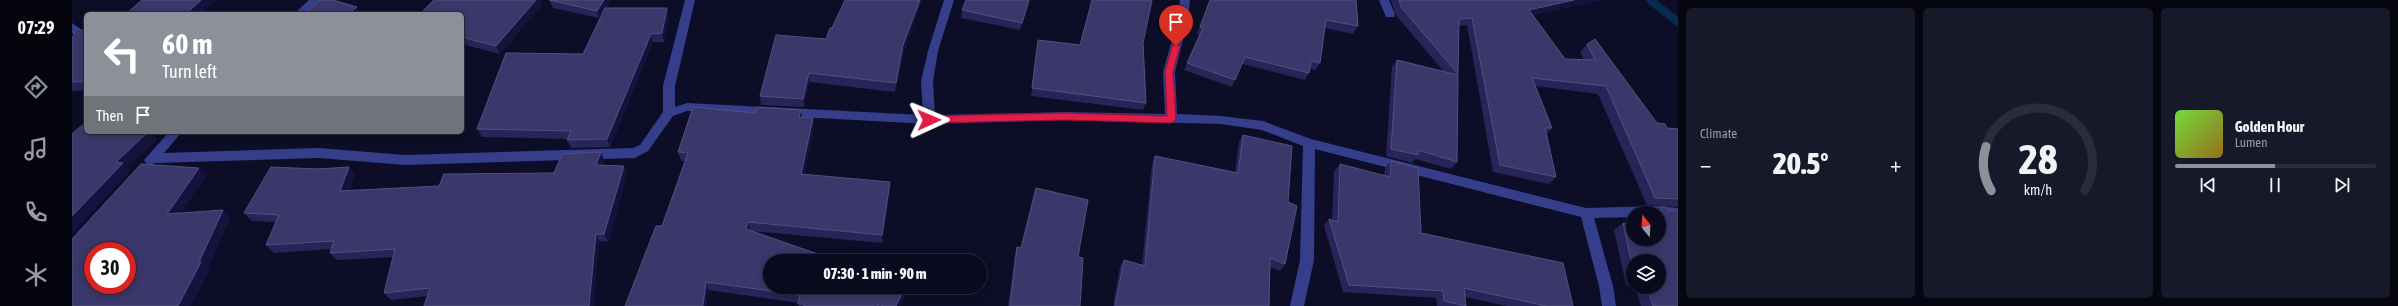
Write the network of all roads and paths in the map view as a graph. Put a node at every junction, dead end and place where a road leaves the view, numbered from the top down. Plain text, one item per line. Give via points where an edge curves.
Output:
1 (316, 0) edge
2 (690, 0) edge
3 (949, 0) edge
4 (1185, 0) edge
5 (1384, 0) edge
6 (301, 12) edge
7 (1390, 14) dead end
8 (72, 27) edge
9 (72, 47) edge
10 (669, 113) junction
11 (929, 120) junction
12 (1171, 120) junction
13 (174, 134) edge
14 (1309, 143) junction
15 (153, 158) junction
16 (142, 169) edge
17 (1586, 213) junction
18 (1678, 213) edge
19 (1297, 306) edge
20 (1609, 306) edge

1 - 6 street
2 - 10 street via 669,86
3 - 11 street via 933,51 927,81
4 - 12 street via 1183,19 1169,72
5 - 7 street
8 - 9 street via 82,34
10 - 11 street via 687,108
10 - 15 street via 644,148 635,153 405,160 319,153
11 - 12 street via 1065,116
12 - 14 street via 1221,120 1263,126
13 - 15 street
14 - 17 street
14 - 19 street via 1307,260
15 - 16 street
17 - 18 street
17 - 20 street

